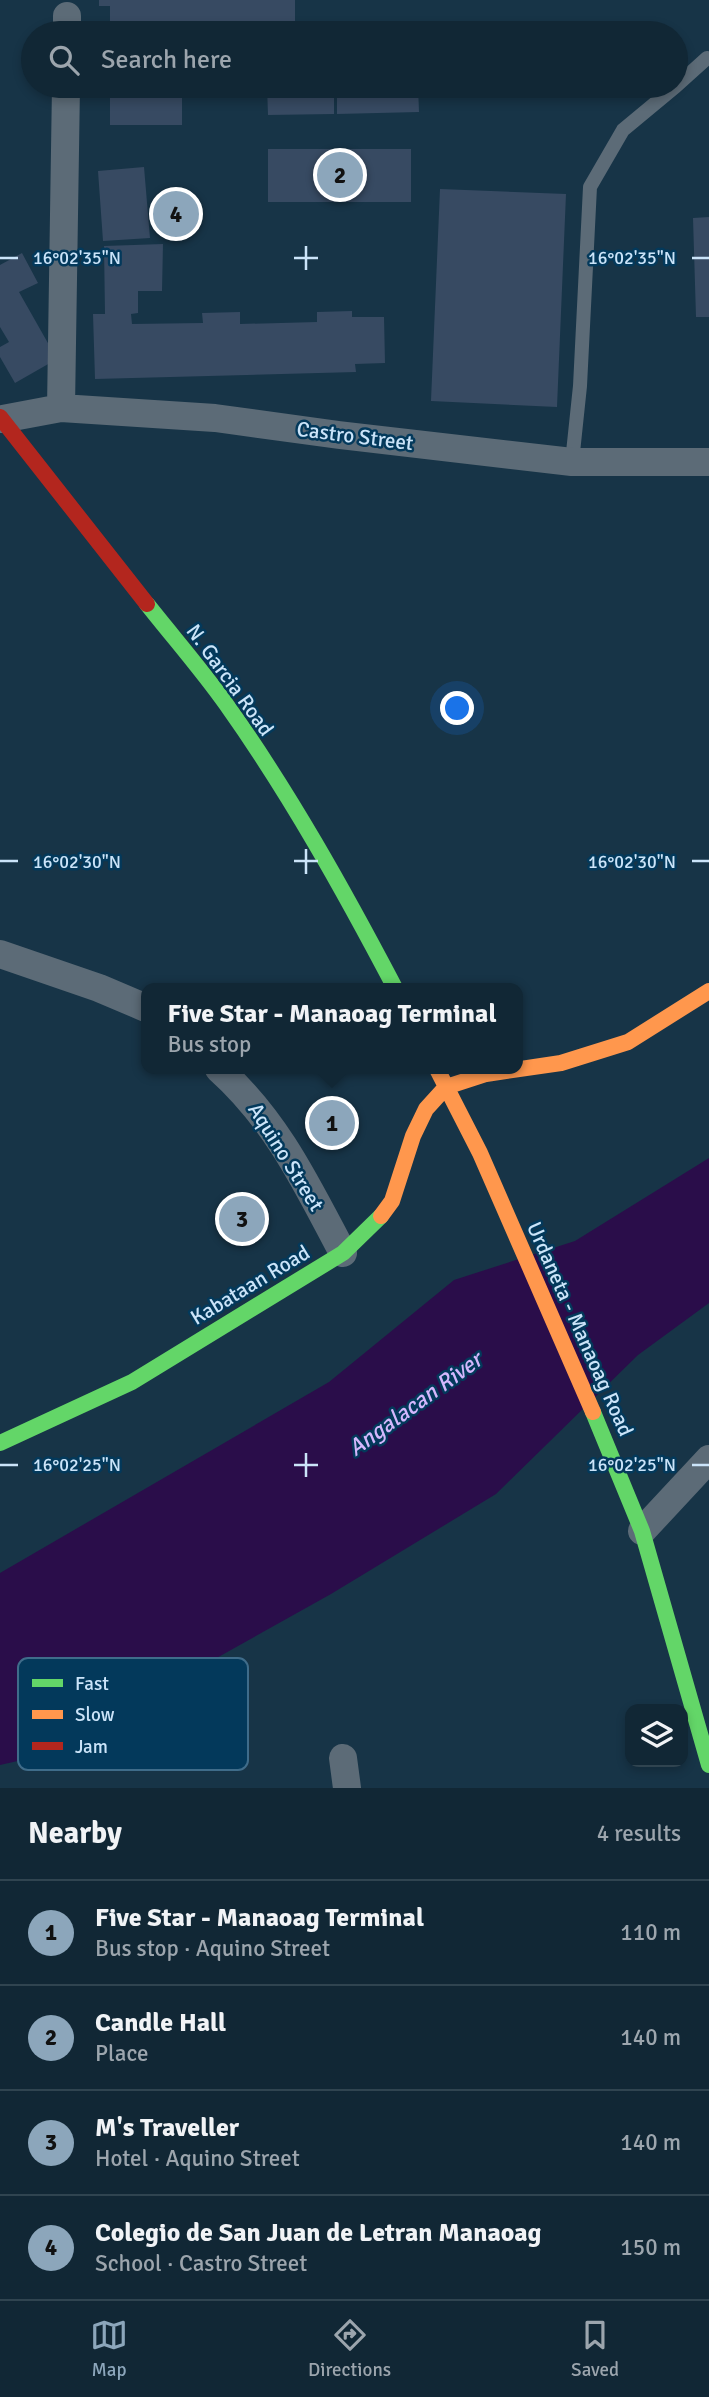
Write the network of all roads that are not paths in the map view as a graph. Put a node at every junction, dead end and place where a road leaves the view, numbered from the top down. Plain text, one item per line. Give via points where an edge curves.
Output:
1 (707, 58) dead end
2 (688, 75) edge
3 (66, 98) edge
4 (662, 98) edge
5 (61, 408) junction
6 (1, 418) edge
7 (572, 462) junction
8 (709, 462) edge
9 (0, 954) edge
10 (392, 983) edge
11 (709, 991) edge
12 (141, 1006) edge
13 (523, 1069) edge
14 (225, 1074) edge
15 (440, 1074) edge
16 (486, 1074) edge
17 (446, 1087) junction
18 (343, 1253) junction
19 (0, 1443) edge
20 (709, 1459) edge
21 (642, 1531) junction
22 (342, 1758) dead end
23 (709, 1765) edge
24 (347, 1788) edge

1 - 2 lane
3 - 5 street
4 - 7 lane via 623,130 590,187
5 - 6 street, Castro Street
5 - 7 street, Castro Street via 215,418
6 - 10 main road, N. Garcia Road via 226,704 343,889
7 - 8 street, Castro Street
9 - 12 street
11 - 13 main road via 628,1042 561,1063
14 - 18 street, Aquino Street via 269,1122
15 - 17 main road
16 - 17 main road
17 - 18 main road, Kabataan Road via 426,1109 413,1136 392,1201
17 - 21 main road, Urdaneta - Manaoag Road via 480,1153
18 - 19 main road, Kabataan Road via 132,1382
20 - 21 street
21 - 23 main road, Urdaneta - Manaoag Road
22 - 24 street

